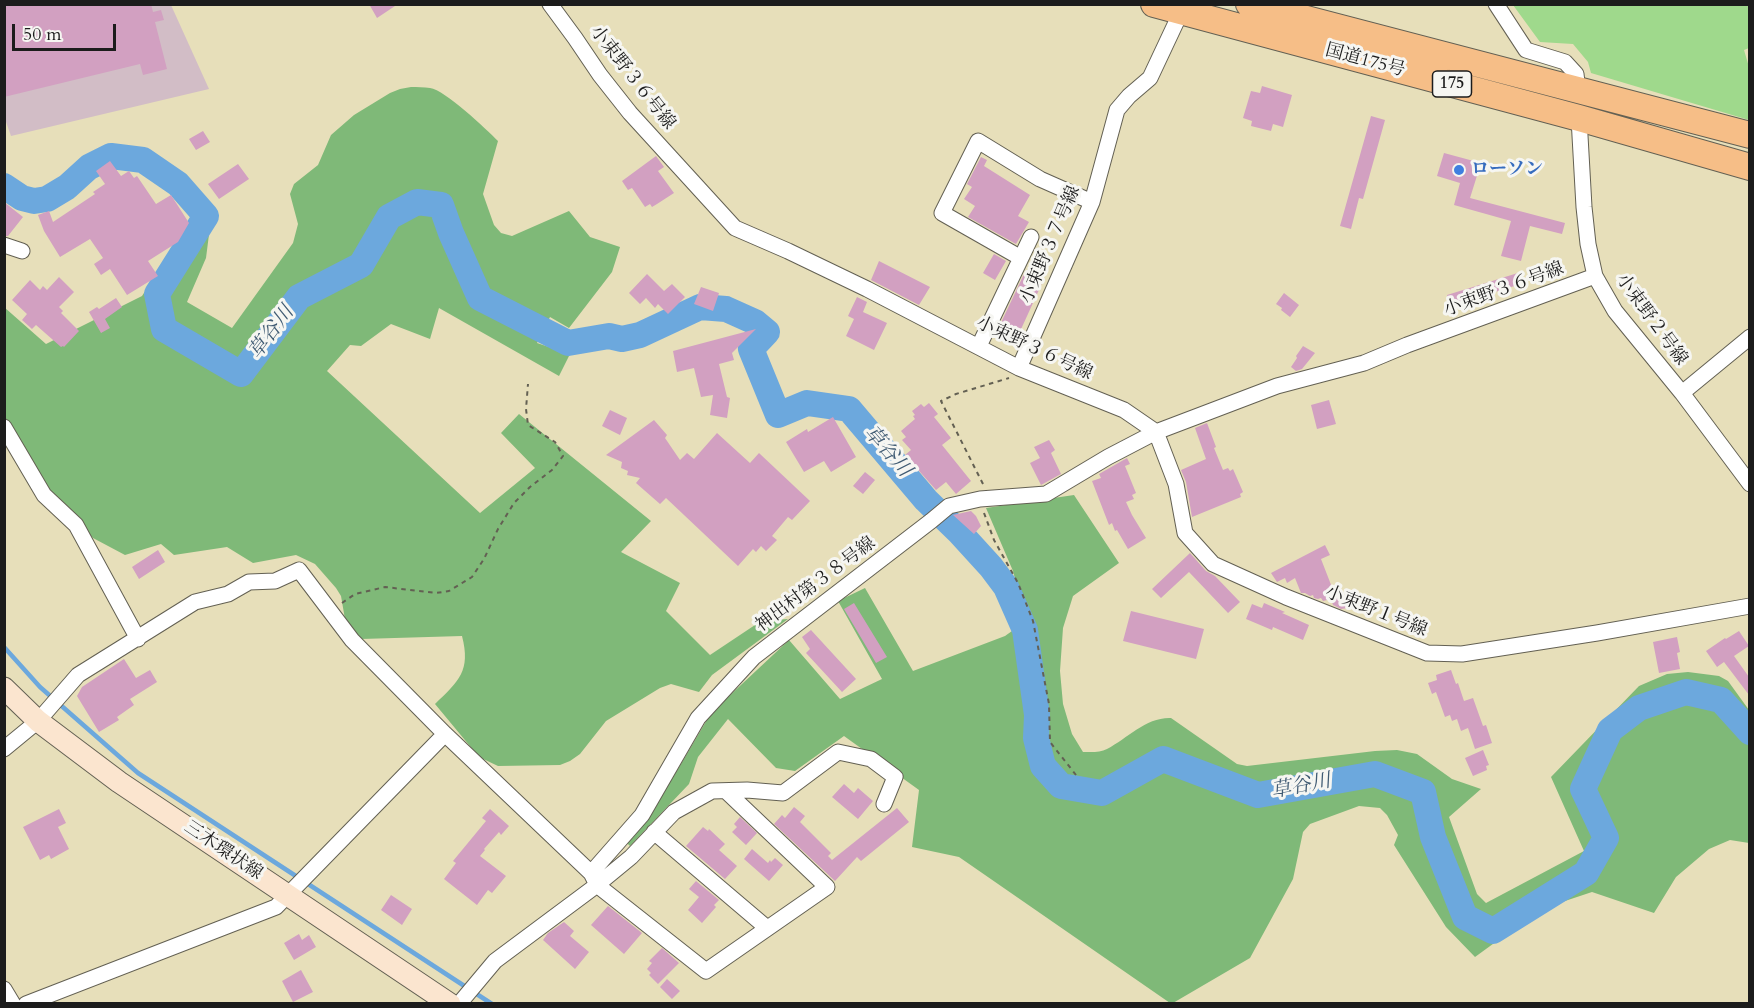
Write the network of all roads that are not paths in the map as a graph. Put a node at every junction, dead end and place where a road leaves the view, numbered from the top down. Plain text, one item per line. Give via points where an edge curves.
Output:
1 (550, 4) edge
2 (1154, 4) edge
3 (1249, 4) edge
4 (1496, 4) edge
5 (1181, 12) junction
6 (1534, 52) junction
7 (1521, 76) junction
8 (1578, 91) junction
9 (1580, 118) junction
10 (1749, 135) edge
11 (1749, 167) edge
12 (1092, 202) junction
13 (1031, 237) dead end
14 (4, 245) edge
15 (22, 250) dead end
16 (1021, 258) junction
17 (1595, 276) junction
18 (1749, 338) edge
19 (979, 346) junction
20 (1024, 370) junction
21 (1682, 393) junction
22 (4, 427) edge
23 (1156, 432) junction
24 (1749, 484) edge
25 (1749, 606) edge
26 (138, 639) junction
27 (4, 688) edge
28 (38, 721) junction
29 (445, 734) junction
30 (4, 749) edge
31 (726, 791) junction
32 (884, 804) dead end
33 (654, 832) junction
34 (594, 879) junction
35 (289, 895) junction
36 (767, 928) junction
37 (4, 989) edge
38 (13, 1004) edge
39 (26, 1004) edge
40 (450, 1004) edge
41 (459, 1004) edge

1 - 19 street, 小束野３６号線 via 630,113 735,228
2 - 5 highway, 国道175号 / 175
3 - 7 highway, 国道175号 / 175
4 - 6 street via 1526,50
5 - 9 highway, 国道175号 / 175
5 - 12 street, 小束野３７号線 via 1150,78 1117,110
6 - 7 street via 1533,68
6 - 8 street via 1565,62 1576,74
7 - 8 highway, 国道175号 / 175
8 - 10 highway, 国道175号 / 175
9 - 11 highway, 国道175号 / 175
9 - 17 street, 小束野２号線 via 1584,207
12 - 16 street via 1040,179 978,141 942,213
12 - 20 street, 小束野３７号線
13 - 16 street
14 - 15 street
16 - 19 street
17 - 21 street, 小束野２号線 via 1615,311
17 - 23 street, 小束野３６号線 via 1364,363 1277,387
18 - 21 street
19 - 20 street, 小束野３６号線
20 - 23 street, 小束野３６号線 via 1124,410
21 - 24 street, 小束野２号線
22 - 26 street via 44,495 76,525
23 - 25 street, 小束野１号線 via 1176,484 1185,533 1214,564 1426,653 1462,654
23 - 34 street, 神出村第３８号線 via 1047,494 949,506 753,657 698,718 642,815
26 - 28 street via 78,675
26 - 29 street via 195,602 228,594 249,582 275,581 299,570 352,640
27 - 28 main road, 三木環状線
28 - 30 street
28 - 35 main road, 三木環状線 via 119,782
29 - 34 street
29 - 35 street
31 - 32 street via 783,793 838,752 871,759 895,777
31 - 33 street via 712,791 674,812
31 - 36 street via 828,887
33 - 34 street via 631,856
33 - 36 street
34 - 36 street via 706,971
34 - 41 street via 495,961
35 - 39 street via 276,907
35 - 40 main road, 三木環状線
37 - 38 street

